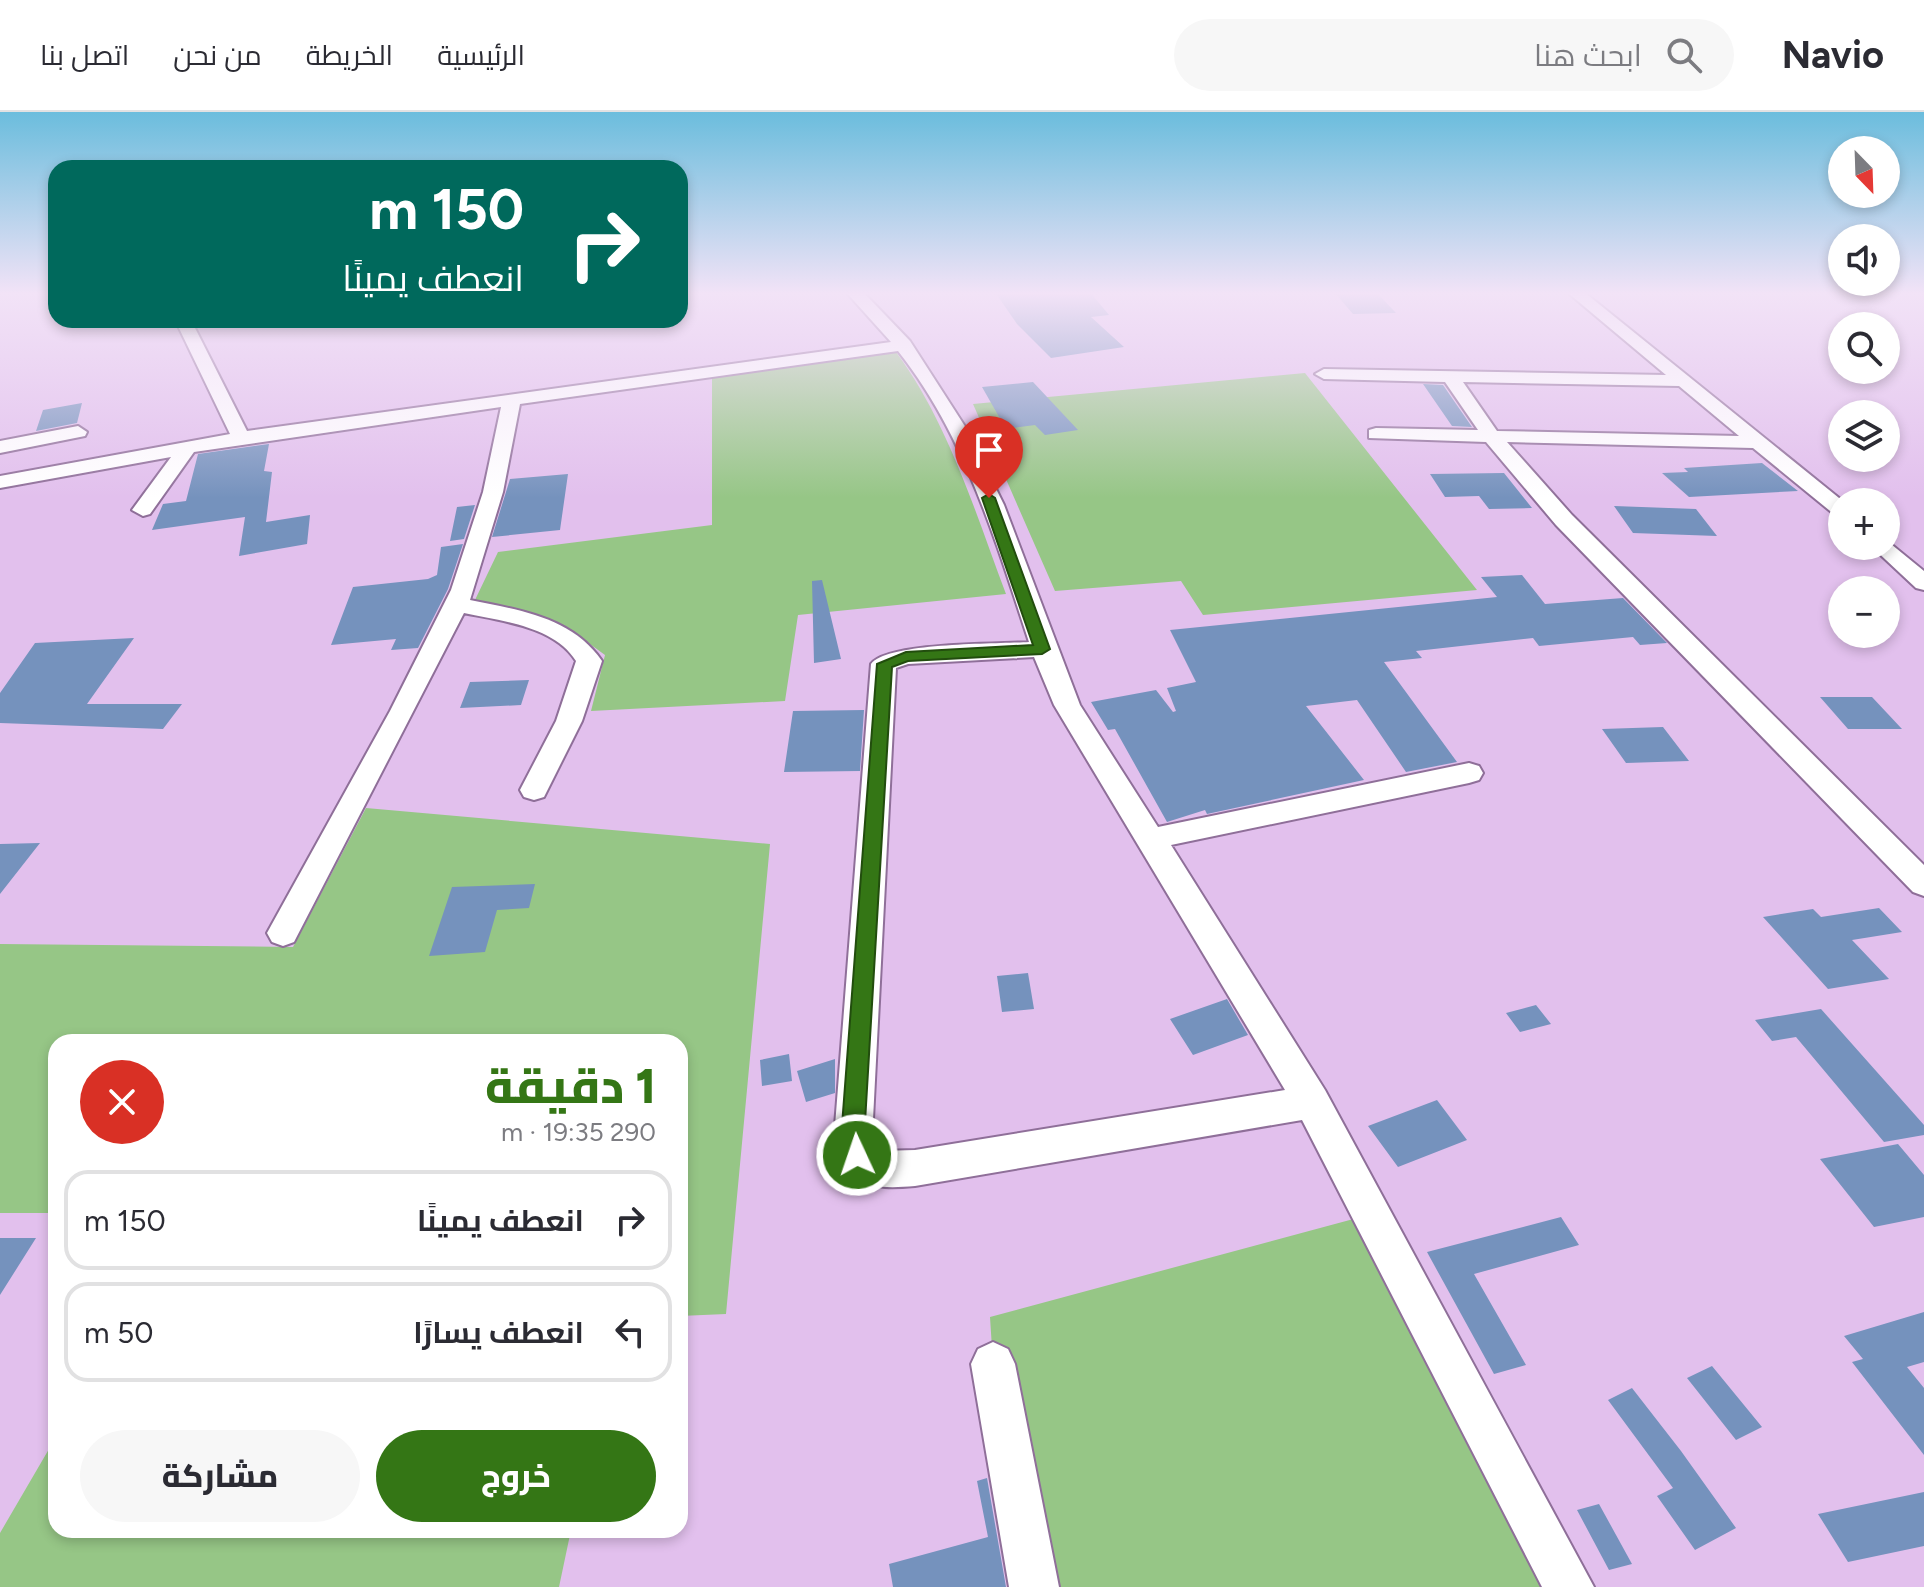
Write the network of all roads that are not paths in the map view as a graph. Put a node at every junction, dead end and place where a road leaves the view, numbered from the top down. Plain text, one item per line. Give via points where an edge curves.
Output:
1 (203, 361) edge
2 (789, 361) edge
3 (915, 361) edge
4 (1659, 361) edge
5 (1324, 374) dead end
6 (1450, 376) junction
7 (1684, 381) junction
8 (512, 399) junction
9 (78, 432) dead end
10 (1376, 434) dead end
11 (1491, 436) junction
12 (241, 438) junction
13 (1758, 442) junction
14 (0, 447) edge
15 (188, 447) junction
16 (0, 482) edge
17 (1828, 500) edge
18 (143, 510) dead end
19 (1898, 560) edge
20 (1924, 583) edge
21 (456, 604) junction
22 (1042, 649) junction
23 (1469, 773) dead end
24 (534, 790) dead end
25 (1150, 839) junction
26 (1924, 884) edge
27 (283, 933) dead end
28 (1312, 1102) junction
29 (993, 1364) dead end
30 (1034, 1587) edge
31 (1569, 1587) edge

1 - 12 street
2 - 8 street
3 - 22 street via 943,403 989,498
4 - 7 street
5 - 6 street
6 - 7 street
6 - 11 street
7 - 13 street
8 - 12 street
8 - 21 street via 493,492
9 - 14 street
10 - 11 street
11 - 13 street
11 - 26 street via 1603,560
12 - 15 street
13 - 17 street
15 - 16 street
15 - 18 street
19 - 20 street
21 - 24 street via 532,622 584,649 589,661 569,721
21 - 27 street
22 - 25 street via 1067,705
22 - 28 street via 906,657 884,664 853,1139 857,1155 868,1167 915,1168
23 - 25 street
25 - 28 street
28 - 31 street
29 - 30 street

